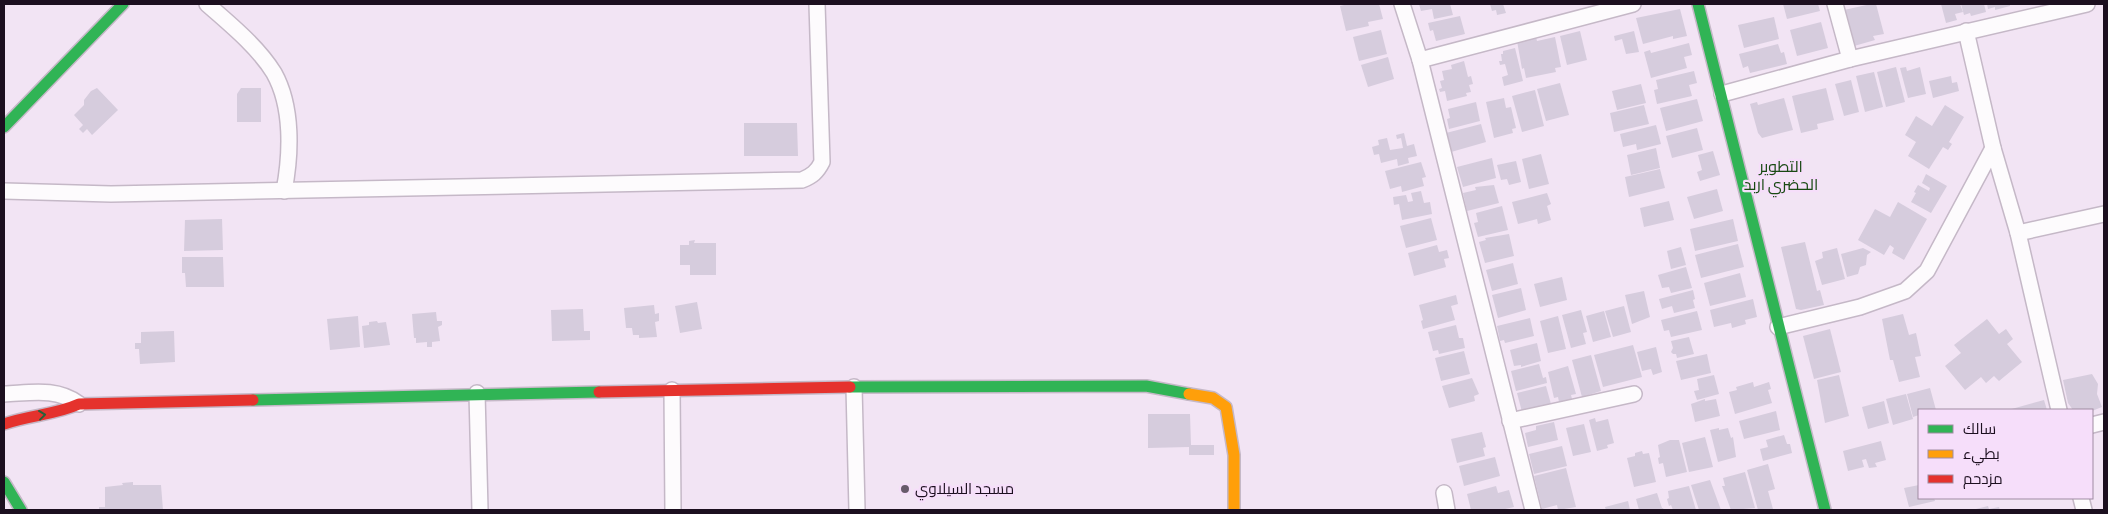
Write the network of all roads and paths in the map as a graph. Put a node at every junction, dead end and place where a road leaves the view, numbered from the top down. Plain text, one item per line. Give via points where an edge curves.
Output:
1 (124, 4) edge
2 (207, 4) edge
3 (817, 4) edge
4 (1402, 4) edge
5 (1633, 4) edge
6 (1698, 4) edge
7 (1835, 4) edge
8 (2087, 4) edge
9 (2047, 9) edge
10 (1966, 31) junction
11 (1850, 59) junction
12 (1420, 60) junction
13 (1722, 94) junction
14 (4, 127) edge
15 (1993, 148) junction
16 (4, 190) edge
17 (284, 191) junction
18 (2104, 214) edge
19 (2018, 233) junction
20 (1778, 326) junction
21 (854, 387) junction
22 (672, 390) junction
23 (478, 393) junction
24 (4, 394) edge
25 (1634, 394) dead end
26 (79, 404) junction
27 (2059, 409) edge
28 (1510, 421) junction
29 (4, 424) edge
30 (4, 482) edge
31 (1444, 493) dead end
32 (21, 510) edge
33 (480, 510) edge
34 (673, 510) edge
35 (858, 510) edge
36 (1234, 510) edge
37 (1448, 510) edge
38 (1533, 510) edge
39 (1825, 510) edge

1 - 14 street
2 - 17 street via 261,56 282,92 289,165
3 - 17 street via 822,162 818,170 802,180
4 - 12 street
5 - 12 street
6 - 13 street
7 - 11 street
8 - 9 street
9 - 10 street
10 - 11 street
10 - 15 street
11 - 13 street
12 - 28 street
13 - 20 street
15 - 19 street
15 - 20 street via 1927,271 1905,291 1860,307
16 - 17 street via 111,194
18 - 19 street
19 - 27 street
20 - 39 street
21 - 22 street
21 - 35 street
21 - 36 street via 1146,386 1213,398 1226,407 1234,455
22 - 23 street
22 - 34 street
23 - 26 street
23 - 33 street
24 - 26 street via 54,392
25 - 28 street
29 -> 26 street via 23,417 63,411
28 - 38 street
30 - 32 street
31 - 37 street

